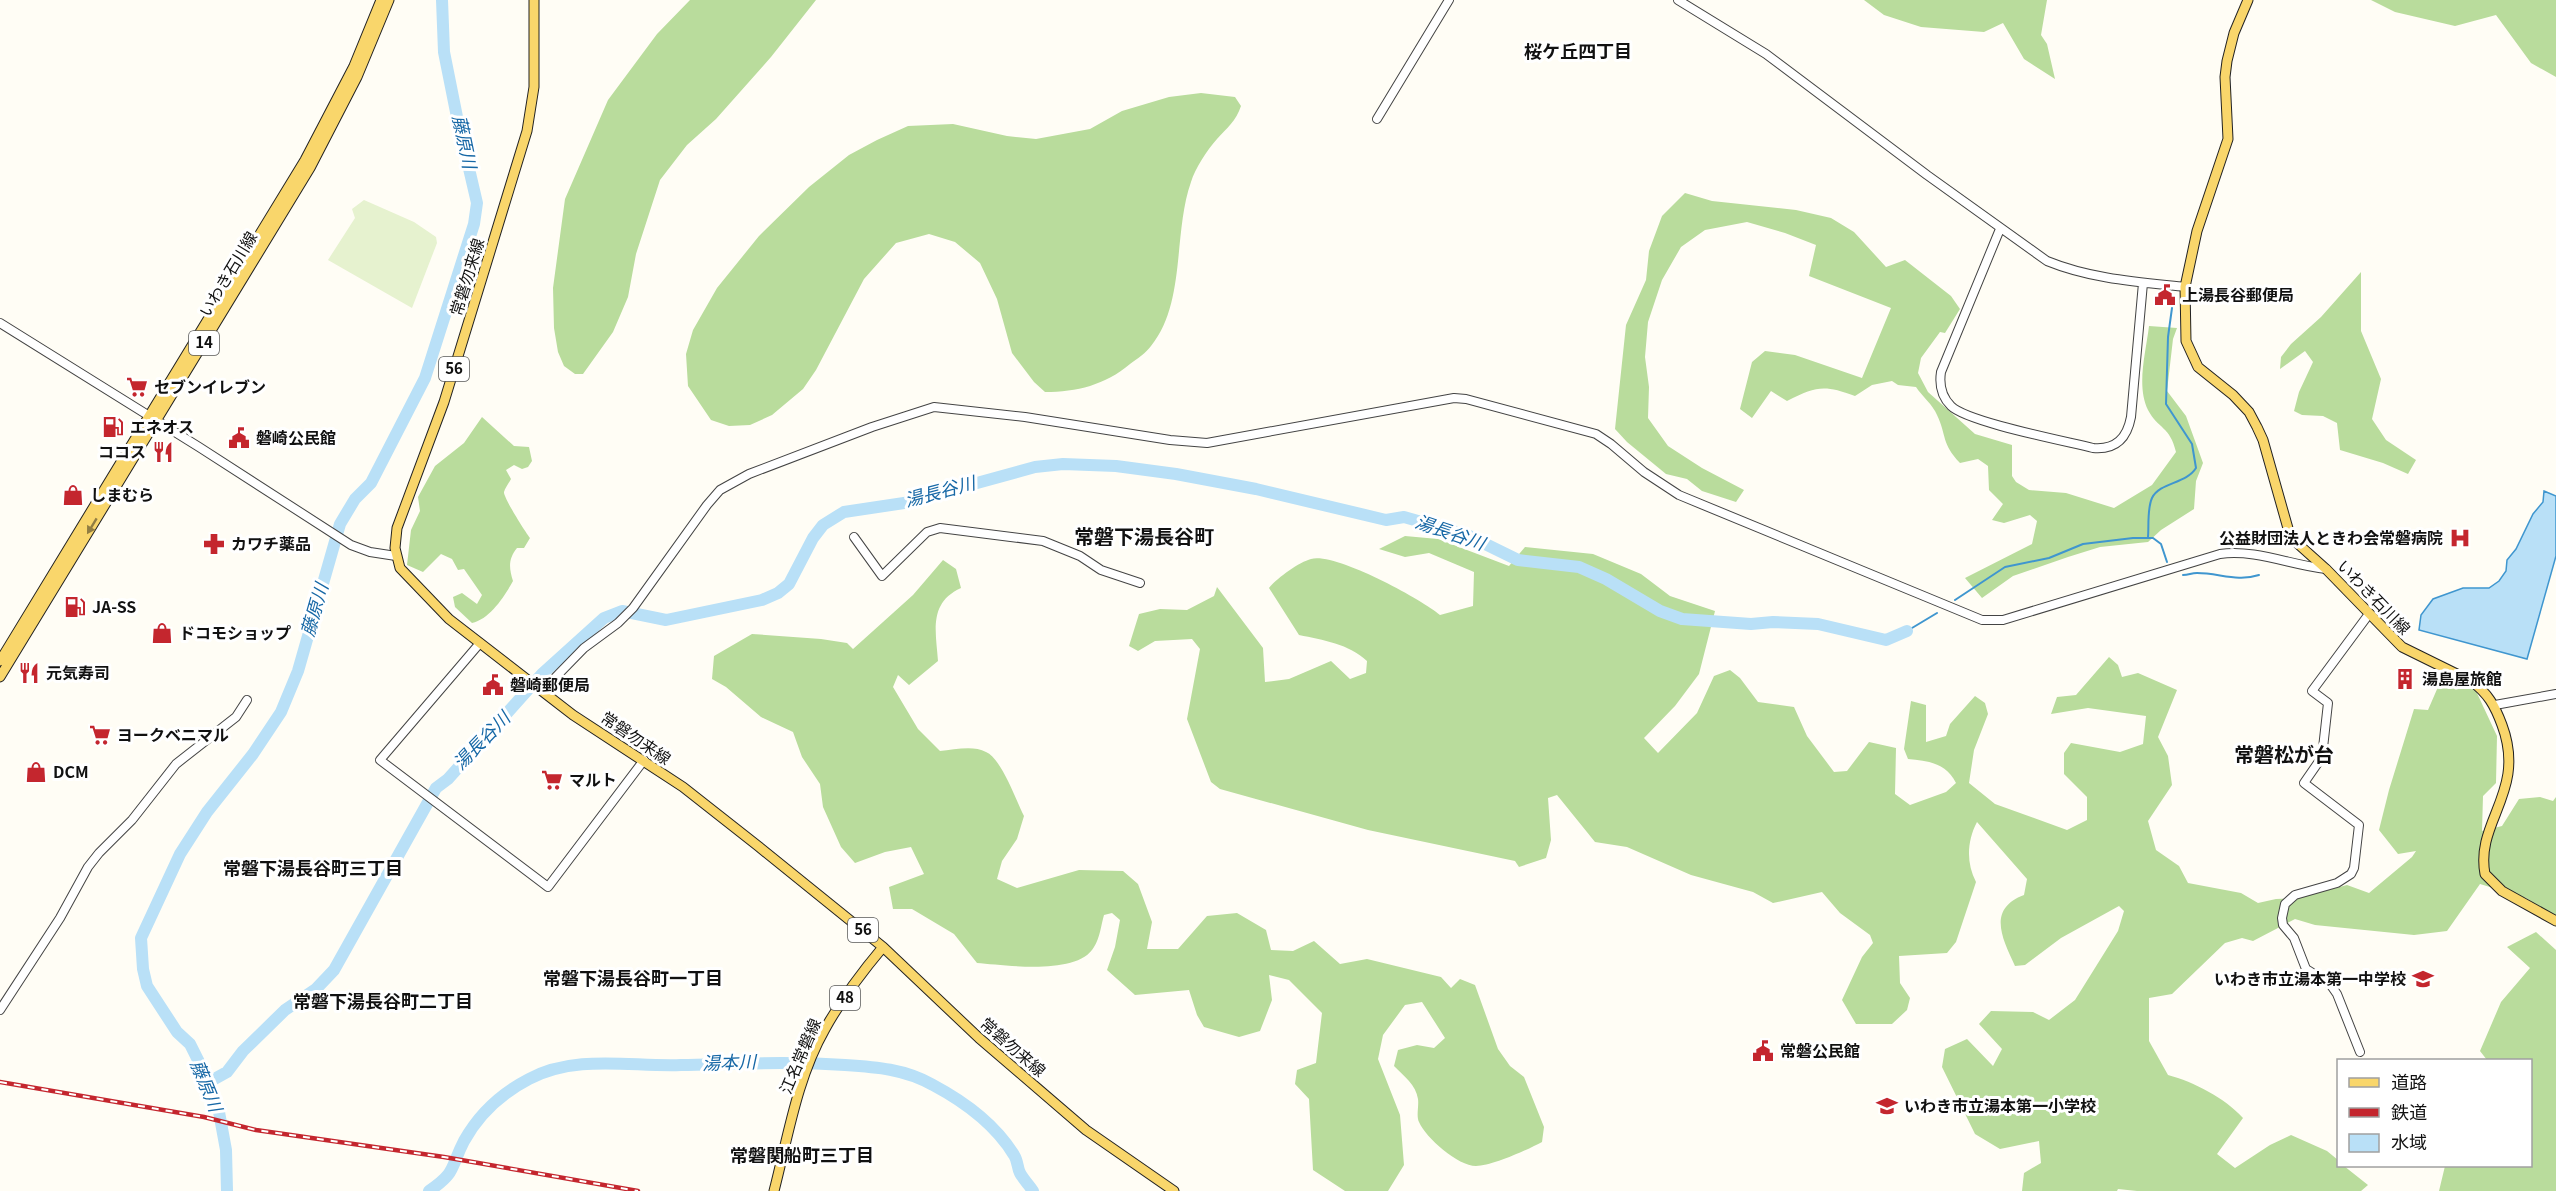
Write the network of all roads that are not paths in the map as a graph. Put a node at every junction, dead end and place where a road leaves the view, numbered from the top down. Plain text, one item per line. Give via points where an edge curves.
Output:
1 (381, 0) edge
2 (389, 0) edge
3 (534, 0) edge
4 (1449, 0) edge
5 (1678, 0) edge
6 (2248, 0) edge
7 (1377, 119) dead end
8 (2000, 229) junction
9 (2143, 283) junction
10 (2186, 287) junction
11 (0, 323) edge
12 (148, 415) junction
13 (157, 420) junction
14 (854, 537) dead end
15 (396, 556) junction
16 (2326, 569) junction
17 (1140, 583) dead end
18 (2369, 614) junction
19 (480, 644) junction
20 (0, 661) edge
21 (0, 677) edge
22 (536, 686) junction
23 (2556, 694) edge
24 (248, 700) dead end
25 (2495, 705) junction
26 (644, 760) junction
27 (2556, 921) edge
28 (884, 947) junction
29 (0, 1010) edge
30 (2360, 1052) dead end
31 (774, 1191) edge
32 (1174, 1191) edge

1 - 12 main road, いわき石川線 / 14 via 354,66 310,151
2 - 13 main road, いわき石川線 / 14 via 326,138
3 - 15 main road, 常磐勿来線 / 56 via 534,87 527,131 444,402 397,528
4 - 7 street
5 - 8 street via 1766,54
6 - 10 main road, いわき石川線 via 2227,61 2228,139 2197,231
8 - 9 street via 2066,269
8 - 9 street via 1941,372 1944,399 1964,416 2093,448 2119,443 2129,429 2131,417
9 - 10 street
10 - 16 main road, いわき石川線 via 2186,341 2193,360 2249,412 2263,440 2289,532
11 - 12 street
12 - 13 street
12 - 20 main road, いわき石川線 / 14
13 - 15 street via 351,545
13 -> 21 main road, いわき石川線 / 14
14 - 17 street via 882,576 927,532 946,528 1043,541 1080,556 1101,570
15 - 19 main road, 常磐勿来線 / 56 via 404,573
16 - 18 main road, いわき石川線
16 - 22 street via 2242,553 2220,554 2003,620 1982,621 1679,495 1596,434 1466,399 1207,443 940,406 872,427 733,481 720,490 626,616
18 - 25 main road, いわき石川線 via 2402,647 2471,681
18 - 30 street via 2312,691 2328,703 2322,757 2304,783 2359,825 2354,868 2346,879 2295,895 2285,904 2282,918 2306,969 2327,981 2337,994
19 - 22 main road, 常磐勿来線 / 56
19 - 26 street via 380,760 548,887
22 - 26 main road, 常磐勿来線 / 56 via 573,715
23 - 25 street
24 - 29 street via 236,717 176,764 139,812 93,860
25 - 27 main road, いわき石川線 via 2509,743 2511,764 2484,853 2485,874 2502,891
26 - 28 main road, 常磐勿来線 / 56
28 - 31 main road, 江名常磐線 / 48 via 838,1008 813,1054 797,1099
28 - 32 main road, 常磐勿来線 / 56 via 979,1038 1086,1130

